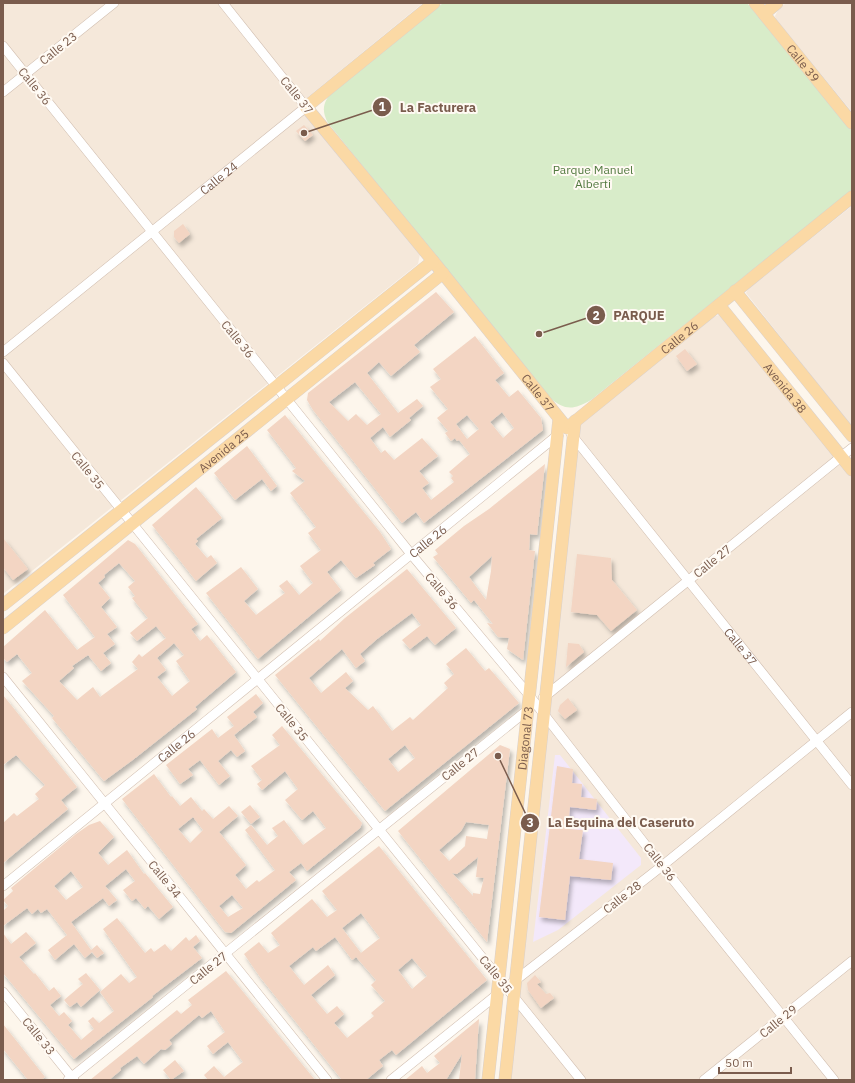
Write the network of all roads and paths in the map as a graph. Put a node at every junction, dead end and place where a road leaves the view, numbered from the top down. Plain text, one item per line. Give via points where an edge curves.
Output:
1 (114, 3) edge
2 (222, 3) edge
3 (434, 3) edge
4 (755, 3) edge
5 (777, 3) edge
6 (764, 14) junction
7 (3, 46) edge
8 (25, 74) junction
9 (3, 92) edge
10 (306, 107) junction
11 (852, 123) edge
12 (852, 197) edge
13 (152, 232) junction
14 (433, 261) junction
15 (443, 273) junction
16 (735, 291) junction
17 (718, 305) junction
18 (3, 352) edge
19 (3, 363) edge
20 (276, 386) junction
21 (286, 398) junction
22 (568, 426) junction
23 (557, 436) junction
24 (852, 436) edge
25 (852, 448) edge
26 (841, 457) junction
27 (852, 470) edge
28 (122, 511) junction
29 (133, 524) junction
30 (411, 554) junction
31 (688, 581) junction
32 (3, 606) edge
33 (3, 628) edge
34 (3, 677) edge
35 (257, 679) junction
36 (546, 696) junction
37 (531, 703) junction
38 (852, 712) edge
39 (544, 714) junction
40 (816, 740) junction
41 (852, 785) edge
42 (105, 803) junction
43 (378, 830) junction
44 (662, 866) junction
45 (3, 886) edge
46 (226, 953) junction
47 (852, 961) edge
48 (498, 976) junction
49 (512, 988) junction
50 (3, 992) edge
51 (497, 995) junction
52 (783, 1016) junction
53 (71, 1079) edge
54 (327, 1080) edge
55 (391, 1080) edge
56 (488, 1080) edge
57 (505, 1080) edge
58 (581, 1080) edge
59 (704, 1080) edge
60 (834, 1080) edge

1 - 8 street, Calle 23
2 - 10 street, Calle 37
3 - 10 main road, Calle 24
4 - 6 main road, Calle 39
5 - 6 main road
6 - 11 main road, Calle 39
7 - 8 street, Calle 36
8 - 9 street, Calle 23
8 - 13 street, Calle 36
10 - 13 street, Calle 24
10 - 14 main road, Calle 37
12 - 16 main road, Calle 26
13 - 18 street, Calle 24
13 - 20 street, Calle 36
14 - 15 main road, Calle 37
14 - 20 main road, Avenida 25
15 - 21 main road, Avenida 25
15 - 22 main road, Calle 37
16 - 17 main road, Calle 26
16 - 24 main road, Avenida 38
17 - 22 main road, Calle 26
17 - 26 main road, Avenida 38
19 - 28 street, Calle 35
20 - 21 street, Calle 36
20 - 28 main road, Avenida 25
21 - 29 main road, Avenida 25
21 - 30 street, Calle 36
22 - 23 main road, Diagonal 73
22 - 31 street, Calle 37
22 - 36 main road, Diagonal 73
23 - 30 street, Calle 26
23 - 37 main road, Diagonal 73
25 - 26 street, Calle 27
26 - 27 main road, Avenida 38
26 - 31 street, Calle 27
28 - 29 street, Calle 35
28 - 32 main road, Avenida 25
29 - 33 main road, Avenida 25
29 - 35 street, Calle 35
30 - 35 street, Calle 26
30 - 37 street, Calle 36
31 - 36 street, Calle 27
31 - 40 street, Calle 37
34 - 42 street, Calle 34
35 - 42 street, Calle 26
35 - 43 street, Calle 35
36 - 37 street, Calle 27
36 - 39 main road, Diagonal 73
37 - 39 street, Calle 36
37 - 43 street, Calle 27
37 - 48 main road, Diagonal 73
38 - 40 street, Calle 28
39 - 44 street, Calle 36
39 - 49 main road, Diagonal 73
40 - 41 street, Calle 37
40 - 44 street, Calle 28
42 - 45 street, Calle 26
42 - 46 street, Calle 34
43 - 46 street, Calle 27
43 - 48 street, Calle 35
44 - 49 street, Calle 28
44 - 52 street, Calle 36
46 - 53 street, Calle 27
46 - 54 street, Calle 34
47 - 52 street, Calle 29
48 - 49 street, Calle 35
48 - 51 main road, Diagonal 73
49 - 51 street, Calle 28
49 - 57 main road, Diagonal 73
49 - 58 street, Calle 35
50 - 53 street, Calle 33
51 - 55 street, Calle 28
51 - 56 main road, Diagonal 73
52 - 59 street, Calle 29
52 - 60 street, Calle 36

